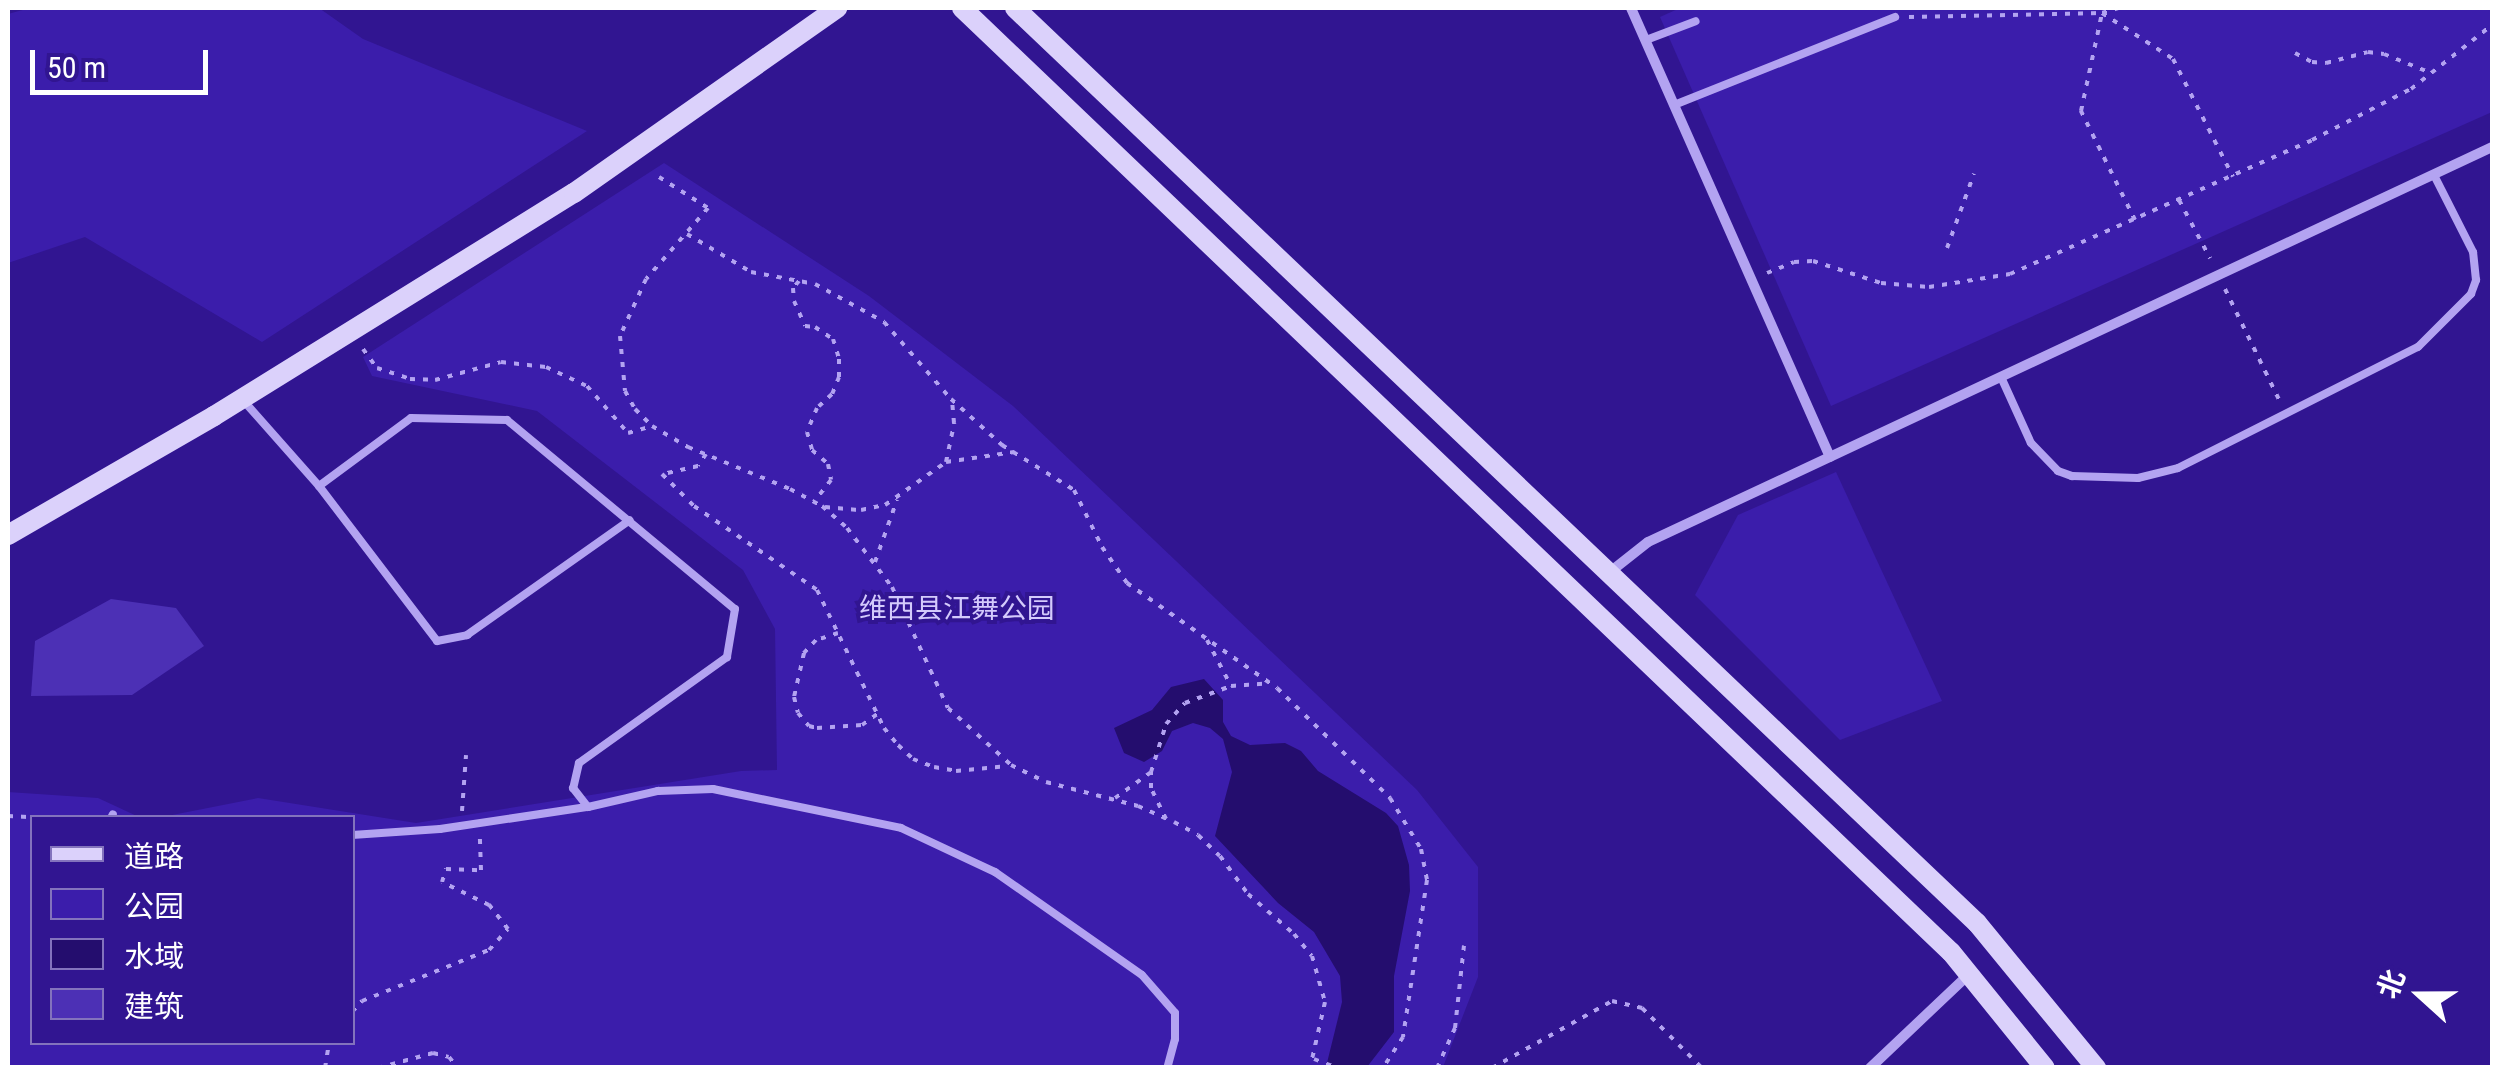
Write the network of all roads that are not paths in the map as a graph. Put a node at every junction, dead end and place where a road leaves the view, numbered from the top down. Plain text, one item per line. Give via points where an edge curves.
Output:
1 (837, 8) edge
2 (962, 8) edge
3 (1015, 8) edge
4 (1632, 8) edge
5 (1895, 18) road end
6 (1696, 21) dead end
7 (1646, 40) junction
8 (1674, 105) junction
9 (2492, 147) edge
10 (2434, 175) junction
11 (2001, 377) junction
12 (242, 399) junction
13 (1830, 457) junction
14 (319, 486) junction
15 (630, 520) junction
16 (8, 535) edge
17 (1610, 572) junction
18 (588, 806) junction
19 (355, 835) edge
20 (1970, 974) junction
21 (1167, 1068) edge
22 (1870, 1068) edge
23 (2044, 1068) edge
24 (2096, 1068) edge

1 - 12 main road via 574,193
2 - 20 main road
3 - 17 main road
4 - 7 street
5 - 8 lane
6 - 7 lane
7 - 8 street
8 - 13 street
9 - 10 street
10 - 11 street
10 - 11 lane via 2473,252 2471,294 2418,347 2178,468 2138,478 2058,471 2038,452
11 - 13 street
12 - 14 lane
12 - 16 main road
13 - 17 street via 1648,542
14 - 15 lane via 411,418 506,420
14 - 15 lane via 437,641 468,636
15 - 18 lane via 736,609 726,657 579,763 573,788
17 - 24 main road via 1977,922
18 - 19 lane
18 - 21 lane via 658,791 713,789 901,828 996,872 1142,975 1176,1014
20 - 22 street
20 - 23 main road

